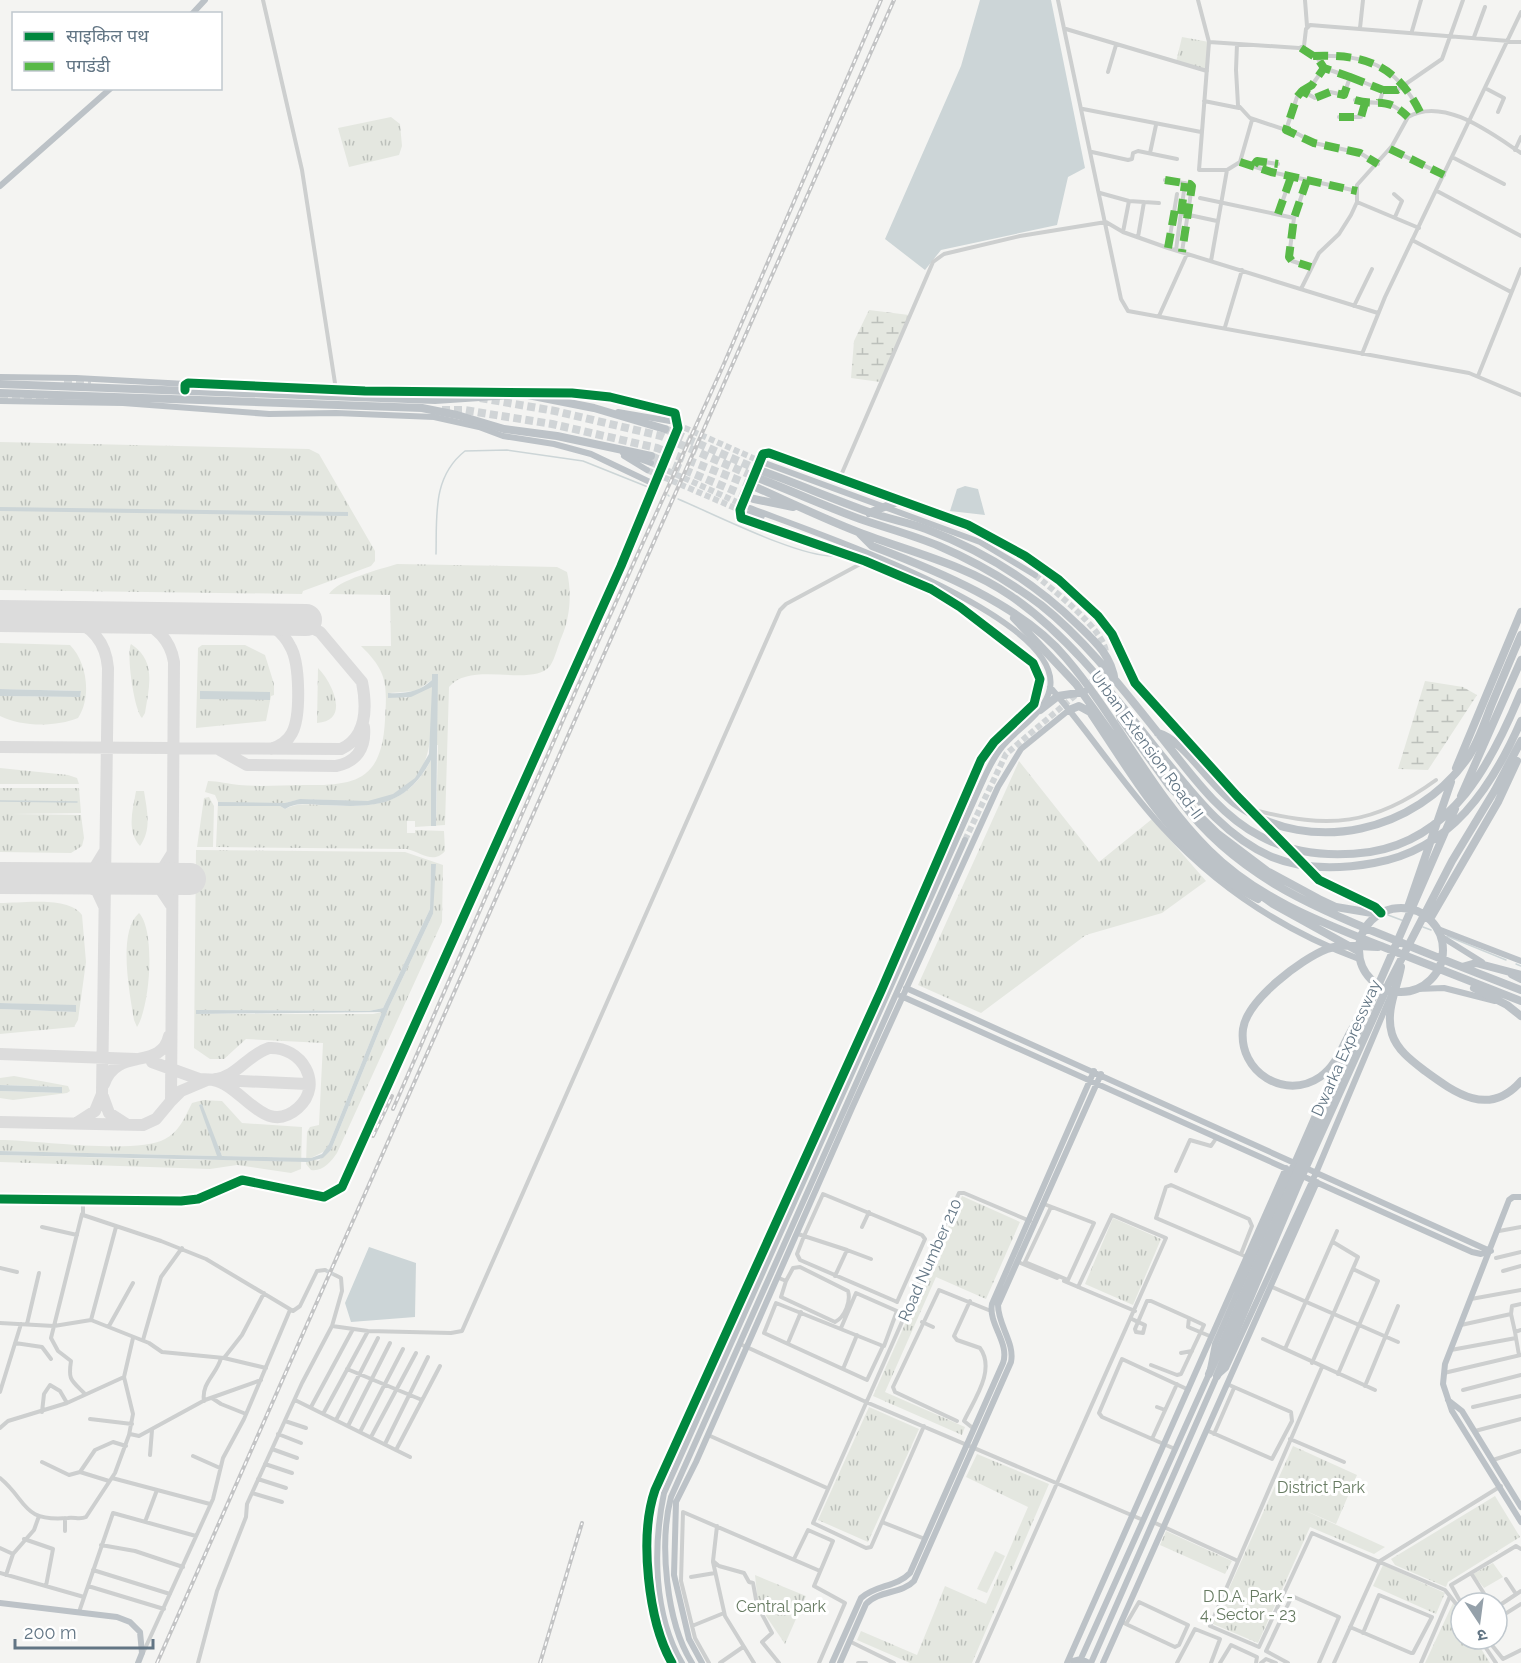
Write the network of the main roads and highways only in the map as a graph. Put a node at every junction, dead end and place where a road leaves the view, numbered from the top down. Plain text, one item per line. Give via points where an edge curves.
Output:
1 (0, 384) edge
2 (0, 393) edge
3 (667, 425) tunnel mouth
4 (651, 459) tunnel mouth
5 (751, 485) tunnel mouth
6 (818, 490) junction
7 (811, 499) junction
8 (754, 500) tunnel mouth
9 (897, 502) road end
10 (807, 509) junction
11 (870, 513) junction
12 (856, 518) junction
13 (859, 533) junction
14 (1015, 593) junction
15 (1521, 612) edge
16 (1521, 634) edge
17 (1521, 660) edge
18 (1521, 692) edge
19 (1095, 704) junction
20 (1040, 710) road end
21 (1068, 710) road end
22 (1121, 718) junction
23 (1521, 721) edge
24 (1157, 732) junction
25 (1521, 741) edge
26 (1521, 752) edge
27 (1170, 787) junction
28 (1407, 908) junction
29 (1379, 914) junction
30 (1430, 919) junction
31 (1326, 924) junction
32 (1385, 948) junction
33 (1359, 955) junction
34 (1402, 960) junction
35 (1462, 968) junction
36 (1521, 975) edge
37 (1459, 977) junction
38 (1521, 990) edge
39 (1521, 1001) edge
40 (1365, 1011) junction
41 (1521, 1016) edge
42 (1521, 1081) edge
43 (1240, 1311) junction
44 (1213, 1375) road end

1 - 3 highway via 185,387 435,400 523,394
2 - 4 highway via 412,408
5 - 10 highway
6 - 7 highway
6 - 7 highway via 759,470
6 - 11 highway
7 - 12 highway
8 - 10 highway
9 - 11 highway
10 - 13 highway
11 - 12 highway
11 - 22 highway via 924,528 979,552 1041,592 1110,661
12 - 14 highway via 938,545 993,574
13 - 14 highway via 959,567
13 - 19 highway, Urban Extension Road-II via 872,546 982,596 1046,638 1065,656
14 - 23 highway via 1071,647 1206,808 1234,834 1273,857 1288,861 1318,867 1360,866 1402,857 1421,848 1472,806 1503,760
14 - 24 highway via 1078,638
15 - 28 highway via 1448,790
16 - 24 highway via 1478,740 1460,767 1425,803 1366,828 1343,832 1302,830 1251,814 1220,792 1171,737
17 - 40 highway, Dwarka Expressway
18 - 24 highway via 1485,769 1448,814 1416,837 1359,853 1290,849 1260,837 1228,814
19 - 20 highway via 1082,692 1058,696
19 - 21 highway
19 - 22 highway
19 - 31 highway, Urban Extension Road-II via 1209,850 1260,890
19 - 31 highway via 1117,752 1166,820 1200,857 1245,893 1316,924
19 - 33 highway via 1150,790 1210,859 1248,888
22 - 27 highway
25 - 34 highway, Dwarka Expressway via 1452,861
26 - 30 highway via 1498,802
27 - 29 highway via 1218,834 1267,871 1336,907
27 - 35 highway, Urban Extension Road-II via 1232,857 1266,881 1304,903
28 - 29 highway
28 - 30 highway
29 - 33 highway via 1364,930
30 - 33 highway via 1442,938 1443,956 1427,983 1417,989 1393,992 1374,982 1367,976
31 - 32 highway, Urban Extension Road-II
32 - 37 highway, Urban Extension Road-II
32 - 40 highway via 1328,949 1293,971 1249,1012 1243,1028 1246,1053 1260,1075 1271,1081 1291,1086 1311,1082 1334,1063 1352,1026
34 - 42 highway via 1390,1026 1398,1047 1455,1093 1475,1100 1497,1098
34 - 43 highway, Dwarka Expressway
35 - 36 highway via 1476,963
35 - 38 highway, Urban Extension Road-II
37 - 39 highway, Urban Extension Road-II
37 - 41 highway
40 - 43 highway, Dwarka Expressway
43 - 44 highway, Dwarka Expressway

